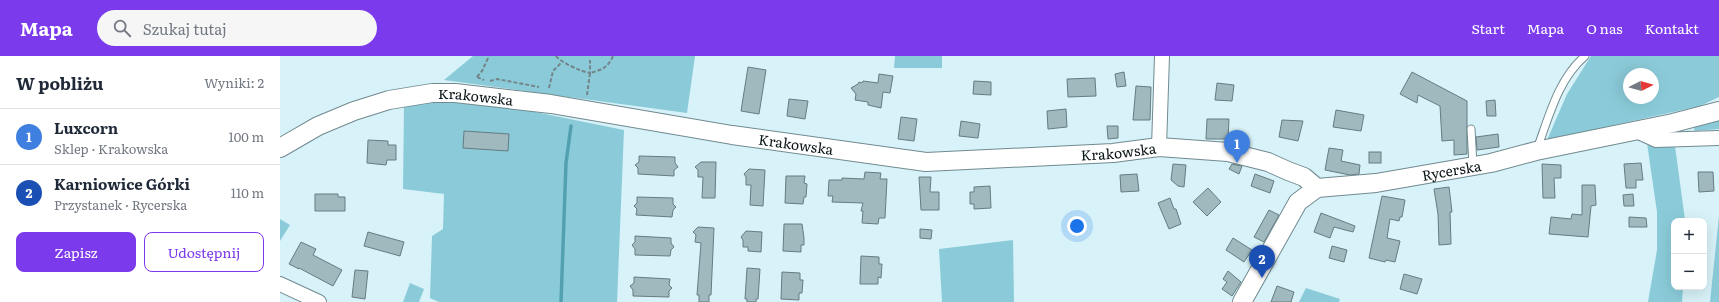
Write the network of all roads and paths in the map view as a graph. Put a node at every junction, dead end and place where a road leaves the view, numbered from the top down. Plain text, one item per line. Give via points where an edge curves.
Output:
1 (489, 56) edge
2 (556, 56) edge
3 (613, 56) edge
4 (1162, 56) edge
5 (1585, 56) edge
6 (590, 60) dead end
7 (561, 62) junction
8 (590, 73) junction
9 (477, 77) junction
10 (474, 82) dead end
11 (585, 110) junction
12 (1719, 111) edge
13 (1472, 129) dead end
14 (1634, 130) junction
15 (1719, 138) edge
16 (1159, 147) junction
17 (280, 148) edge
18 (1536, 151) junction
19 (1473, 166) junction
20 (1317, 188) junction
21 (280, 284) edge
22 (319, 302) edge
23 (1242, 302) edge

1 - 9 path
2 - 7 path
3 - 8 path via 602,70
4 - 16 street
5 - 18 lane via 1571,71 1561,88
6 - 8 path
7 - 8 path
7 - 9 path via 553,71 550,88 497,80 486,81
8 - 11 path
9 - 10 path
11 - 16 street, Krakowska via 725,134 926,162 1113,153
11 - 17 street, Krakowska via 464,94 432,93 389,100 354,111 318,126
12 - 14 street, Rycerska via 1707,116
13 - 19 lane
14 - 15 street via 1656,140
14 - 18 street, Rycerska
16 - 20 street, Krakowska via 1228,152 1304,177
18 - 19 street, Rycerska via 1491,164
19 - 20 street, Rycerska via 1376,183
20 - 23 street via 1298,202
21 - 22 street

